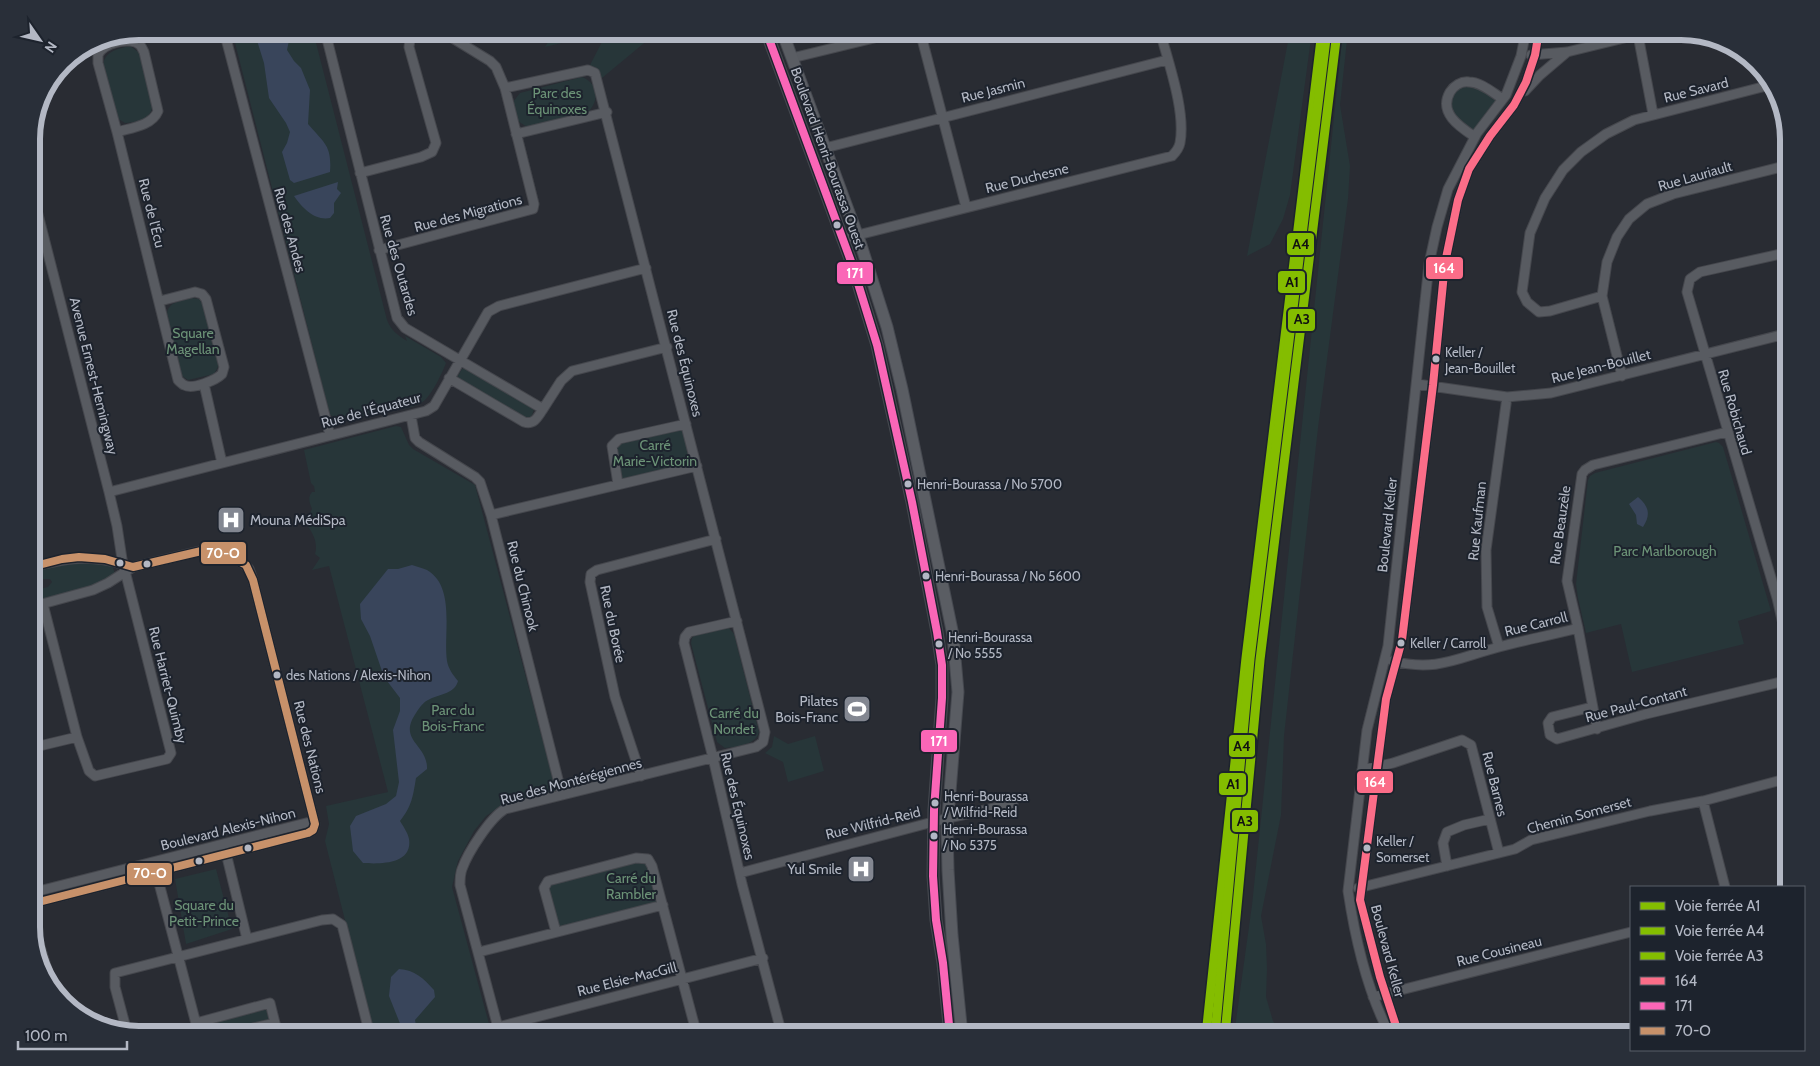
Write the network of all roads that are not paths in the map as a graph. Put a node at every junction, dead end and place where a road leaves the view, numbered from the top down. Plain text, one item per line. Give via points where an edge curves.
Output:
1 (226, 40) edge
2 (326, 40) edge
3 (410, 40) edge
4 (455, 40) edge
5 (769, 40) edge
6 (785, 40) edge
7 (865, 40) edge
8 (922, 40) edge
9 (1162, 40) edge
10 (1524, 40) edge
11 (1538, 40) edge
12 (1617, 40) edge
13 (1639, 40) edge
14 (127, 41) edge
15 (107, 45) edge
16 (1567, 52) junction
17 (1535, 55) junction
18 (1521, 56) junction
19 (792, 58) junction
20 (1167, 60) junction
21 (1764, 86) edge
22 (505, 88) junction
23 (1503, 99) junction
24 (1514, 104) junction
25 (606, 112) junction
26 (1653, 114) junction
27 (943, 117) junction
28 (117, 132) junction
29 (516, 134) junction
30 (1474, 138) junction
31 (825, 148) junction
32 (1780, 167) edge
33 (360, 173) junction
34 (966, 207) junction
35 (40, 223) edge
36 (857, 235) junction
37 (842, 239) junction
38 (379, 250) junction
39 (1780, 254) edge
40 (646, 268) junction
41 (1602, 296) junction
42 (160, 301) junction
43 (1780, 335) edge
44 (667, 347) junction
45 (1704, 354) junction
46 (460, 360) junction
47 (1622, 376) junction
48 (449, 378) junction
49 (204, 384) junction
50 (1417, 384) junction
51 (1433, 386) junction
52 (1507, 397) junction
53 (543, 409) junction
54 (411, 416) junction
55 (686, 424) junction
56 (1727, 432) junction
57 (330, 434) junction
58 (222, 463) junction
59 (697, 466) junction
60 (618, 484) junction
61 (109, 492) junction
62 (491, 515) junction
63 (716, 539) junction
64 (40, 565) edge
65 (127, 568) junction
66 (1780, 597) edge
67 (1776, 598) junction
68 (44, 604) junction
69 (40, 605) edge
70 (1780, 614) edge
71 (737, 621) junction
72 (1578, 628) junction
73 (1498, 647) junction
74 (1384, 659) junction
75 (1397, 662) junction
76 (1780, 682) edge
77 (1592, 707) junction
78 (1597, 729) junction
79 (77, 737) junction
80 (763, 742) joint
81 (40, 746) edge
82 (713, 758) junction
83 (1376, 767) junction
84 (1362, 770) junction
85 (641, 776) junction
86 (1780, 780) edge
87 (562, 795) junction
88 (1703, 801) junction
89 (1014, 804) dead end
90 (948, 818) junction
91 (1490, 819) junction
92 (314, 821) junction
93 (934, 822) junction
94 (223, 844) junction
95 (1498, 853) junction
96 (226, 854) junction
97 (154, 862) junction
98 (1447, 866) junction
99 (156, 872) junction
100 (740, 873) junction
101 (1726, 886) edge
102 (1362, 888) junction
103 (40, 891) edge
104 (1348, 891) junction
105 (40, 902) edge
106 (663, 905) junction
107 (556, 932) junction
108 (1630, 932) edge
109 (247, 939) junction
110 (479, 952) junction
111 (177, 956) junction
112 (763, 958) junction
113 (683, 979) junction
114 (1385, 994) junction
115 (1373, 997) junction
116 (196, 1023) junction
117 (275, 1023) junction
118 (125, 1025) edge
119 (197, 1026) edge
120 (262, 1026) edge
121 (276, 1026) edge
122 (368, 1026) edge
123 (498, 1026) edge
124 (517, 1026) edge
125 (695, 1026) edge
126 (780, 1026) edge
127 (949, 1026) edge
128 (961, 1026) edge
129 (1386, 1026) edge
130 (1396, 1026) edge

1 - 57 street, Rue des Andes
2 - 33 street, Rue des Outardes
3 - 33 street via 409,47 436,143 432,152 421,157
4 - 22 street, Rue des Migrations via 494,64
5 - 37 main road, Boulevard Henri-Bourassa Ouest
6 - 19 main road, Boulevard Henri-Bourassa Ouest
7 - 19 street
8 - 27 street
9 - 20 street, Rue Duchesne
10 - 18 street, Boulevard Keller
11 - 17 street, Boulevard Keller
12 - 16 street
13 - 26 street, Rue Savard
14 - 28 street, Rue de l'Écu via 135,42 144,52 158,111 151,121
15 - 28 street, Rue de l'Écu via 101,50 98,63
16 - 17 street
16 - 24 street
17 - 18 street
17 - 24 street, Boulevard Keller
18 - 23 street, Boulevard Keller
19 - 31 main road, Boulevard Henri-Bourassa Ouest
20 - 27 street, Rue Jasmin
20 - 34 street, Rue Duchesne via 1180,111 1180,142 1172,156
21 - 26 street, Rue Savard
22 - 25 street, Rue des Équinoxes via 593,71
22 - 29 street, Rue des Migrations
23 - 30 street, Boulevard Keller
23 - 30 street via 1479,84 1460,83 1453,88 1446,98 1449,115
24 - 51 street, Boulevard Keller via 1470,169 1458,200 1445,263
25 - 29 street
25 - 40 street, Rue des Équinoxes
26 - 41 street, Rue Savard via 1606,134 1581,152 1563,170 1545,198 1530,233 1522,292 1527,302 1539,312
27 - 31 street, Rue Jasmin
27 - 34 street
28 - 42 street, Rue de l'Écu
29 - 38 street, Rue des Migrations via 533,209
30 - 50 street, Boulevard Keller via 1448,189 1437,227 1429,264
31 - 36 main road, Boulevard Henri-Bourassa Ouest
32 - 41 street, Rue Lauriault via 1673,194 1647,204 1629,219 1617,237 1607,262
33 - 38 street, Rue des Outardes
34 - 36 street, Rue Duchesne
35 - 61 street, Avenue Ernest-Hemingway
36 - 37 street, Rue Duchesne
36 - 90 main road, Boulevard Henri-Bourassa Ouest via 895,355 954,643 957,701
37 - 93 main road, Boulevard Henri-Bourassa Ouest via 866,307 886,384 942,665
38 - 46 street, Rue des Outardes via 400,323
39 - 45 street, Rue Robichaud via 1700,272 1690,279 1687,292
40 - 44 street, Rue des Équinoxes
40 - 46 street, Rue de l'Équateur via 499,306 488,312
41 - 47 street, Rue Lauriault
42 - 49 street, Rue de l'Écu via 178,380 189,387
42 - 49 street via 195,292 206,299 224,370 216,379
43 - 45 street, Rue Jean-Bouillet
44 - 53 street via 572,371 561,381
44 - 55 street, Rue des Équinoxes
45 - 47 street, Rue Jean-Bouillet
45 - 56 street, Rue Robichaud
46 - 48 street, Rue de l'Équateur
46 - 53 street, Rue des Outardes
47 - 52 street, Rue Jean-Bouillet via 1551,393
48 - 53 street via 524,422 534,421
48 - 54 street, Rue de l'Équateur via 434,406
49 - 58 street
50 - 51 street, Rue Jean-Bouillet
50 - 74 street, Boulevard Keller
51 - 52 street, Rue Jean-Bouillet
51 - 75 street, Boulevard Keller
52 - 73 street, Rue Kaufman via 1486,550 1487,606
54 - 57 street, Rue de l'Équateur
54 - 62 street, Rue du Chinook via 415,438 419,442 480,482
55 - 59 street, Rue des Équinoxes
55 - 60 street via 619,439 612,446
56 - 67 street, Rue Robichaud
56 - 72 street, Rue Beauzèle via 1593,465 1584,470 1580,478 1567,581
57 - 58 street, Rue de l'Équateur
58 - 61 street, Rue de l'Équateur
59 - 60 street
59 - 63 street, Rue des Équinoxes
60 - 62 street
61 - 65 street, Avenue Ernest-Hemingway
62 - 87 street, Rue du Chinook
63 - 71 street, Rue des Équinoxes
63 - 85 street, Rue du Borée via 591,574 614,697
64 - 65 street via 79,557 105,559
65 - 68 street via 93,590
65 - 79 street, Rue Harriet-Quimby via 171,753 167,759 96,776 89,771
65 - 92 street, Rue des Nations via 210,549 222,552 250,569
66 - 67 street
67 - 70 street, Rue Robichaud
68 - 69 street
68 - 79 street, Rue Harriet-Quimby
71 - 80 street, Rue des Équinoxes via 765,732
71 - 82 street, Rue des Équinoxes via 689,632 685,636 684,643
72 - 73 street, Rue Carroll
72 - 77 street, Rue Beauzèle
73 - 75 street, Rue Carroll via 1438,665
74 - 75 street, Rue Carroll
74 - 84 street, Boulevard Keller via 1367,730
75 - 83 street, Boulevard Keller via 1386,699
76 - 78 street, Rue Paul-Contant
77 - 78 street, Rue Beauzèle
77 - 78 street, Rue Paul-Contant via 1552,717 1548,723 1550,735 1557,739
79 - 81 street
80 - 82 street, Rue des Montérégiennes via 756,747
82 - 85 street, Rue des Montérégiennes
82 - 100 street, Rue des Équinoxes
83 - 84 street, Rue Barnes
83 - 91 street, Rue Barnes via 1462,740 1471,745
83 - 102 street, Boulevard Keller
84 - 104 street, Boulevard Keller
85 - 87 street, Rue des Montérégiennes
86 - 88 street, Chemin Somerset
87 - 110 street, Rue des Montérégiennes via 498,814 464,863 460,885
88 - 95 street, Chemin Somerset via 1531,840
88 - 101 street
89 - 90 street, Rue Wilfrid-Reid
90 - 93 street, Rue Wilfrid-Reid
90 - 128 main road, Boulevard Henri-Bourassa Ouest via 950,902
91 - 95 street, Rue Barnes
91 - 98 street via 1447,832 1443,843
92 - 94 street, Boulevard Alexis-Nihon
92 - 96 street, Boulevard Alexis-Nihon via 311,831
93 - 100 street, Rue Wilfrid-Reid
93 - 127 main road, Boulevard Henri-Bourassa Ouest via 935,905
94 - 96 street
94 - 97 street, Boulevard Alexis-Nihon
95 - 98 street, Chemin Somerset
96 - 99 street, Boulevard Alexis-Nihon
96 - 109 street
97 - 99 street
97 - 103 street, Boulevard Alexis-Nihon
98 - 102 street, Chemin Somerset
99 - 105 street, Boulevard Alexis-Nihon
99 - 111 street
100 - 112 street, Rue des Équinoxes
102 - 104 street, Chemin Somerset
102 - 114 street, Boulevard Keller via 1360,900
104 - 115 street, Boulevard Keller
106 - 107 street
106 - 107 street via 648,859 636,858 548,881 544,888
106 - 113 street
107 - 110 street
108 - 114 street, Rue Cousineau
109 - 111 street
109 - 122 street via 322,920 333,919 342,925
110 - 123 street, Rue des Montérégiennes
111 - 116 street
111 - 118 street via 115,972 115,986
112 - 113 street, Rue Elsie-MacGill
112 - 126 street, Rue des Équinoxes
113 - 124 street, Rue Elsie-MacGill
113 - 125 street
114 - 115 street, Rue Cousineau
114 - 130 street, Boulevard Keller
115 - 129 street, Boulevard Keller
116 - 117 street via 270,1003
116 - 119 street
117 - 120 street
117 - 121 street

